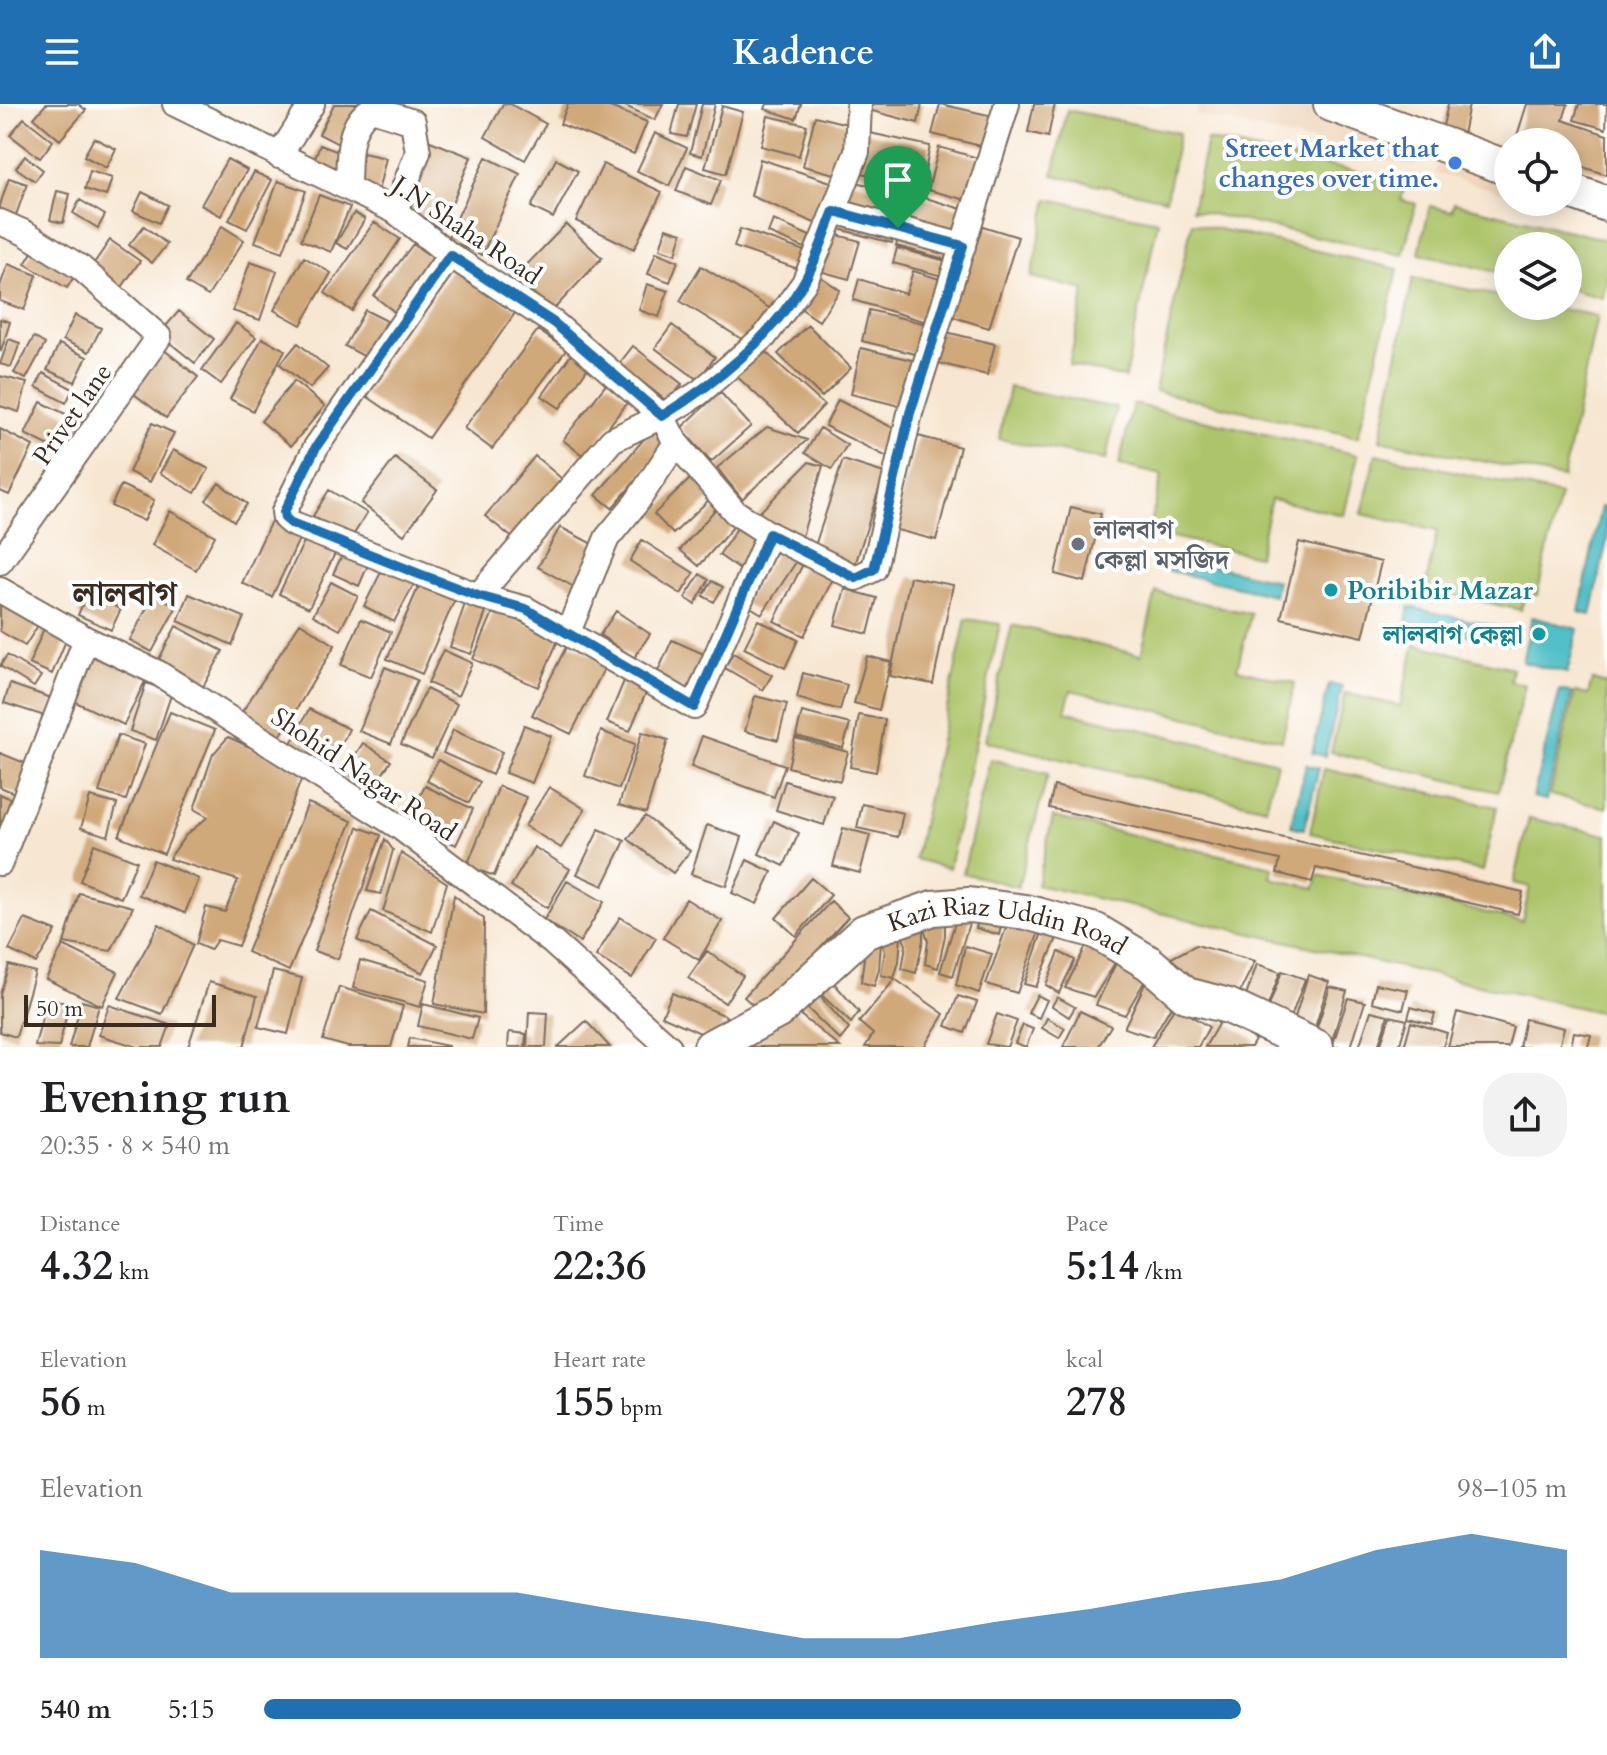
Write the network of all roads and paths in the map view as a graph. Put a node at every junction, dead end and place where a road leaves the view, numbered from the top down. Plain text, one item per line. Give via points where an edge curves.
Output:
1 (175, 104) edge
2 (312, 104) edge
3 (859, 104) edge
4 (1007, 104) edge
5 (1331, 104) edge
6 (279, 156) junction
7 (1494, 163) edge
8 (348, 186) junction
9 (1582, 195) edge
10 (1607, 204) edge
11 (395, 211) junction
12 (834, 211) junction
13 (0, 222) edge
14 (963, 246) junction
15 (450, 255) junction
16 (662, 416) junction
17 (676, 443) junction
18 (769, 534) junction
19 (0, 562) edge
20 (0, 590) edge
21 (478, 596) junction
22 (568, 632) junction
23 (86, 639) junction
24 (0, 863) edge
25 (669, 1047) edge
26 (711, 1047) edge
27 (1316, 1047) edge

1 - 6 street, J.N Shaha Road
2 - 6 street
3 - 12 street via 857,152
4 - 14 street
5 - 7 street
6 - 8 street, J.N Shaha Road
8 - 11 street, J.N Shaha Road
8 - 11 street via 350,138 364,114 372,109 413,122 418,152
9 - 10 street
11 - 15 street, J.N Shaha Road
12 - 14 street
12 - 16 street via 804,283 765,336 699,393
13 - 19 street, Privet lane via 81,268 159,337
14 - 18 street via 910,413 874,569 856,578
15 - 16 street, J.N Shaha Road via 554,323
15 - 21 street via 316,447 284,512 291,523
16 - 17 street
16 - 21 street via 612,440
17 - 18 street via 735,512
17 - 22 street via 607,538
18 - 22 street via 694,707
20 - 23 street, Shohid Nagar Road
21 - 22 street via 526,609
23 - 24 street
23 - 25 street, Shohid Nagar Road via 158,673 401,828 552,942
26 - 27 street, Kazi Riaz Uddin Road via 778,1011 864,932 933,908 969,905 1026,912 1096,931 1149,963 1186,995 1228,1006

